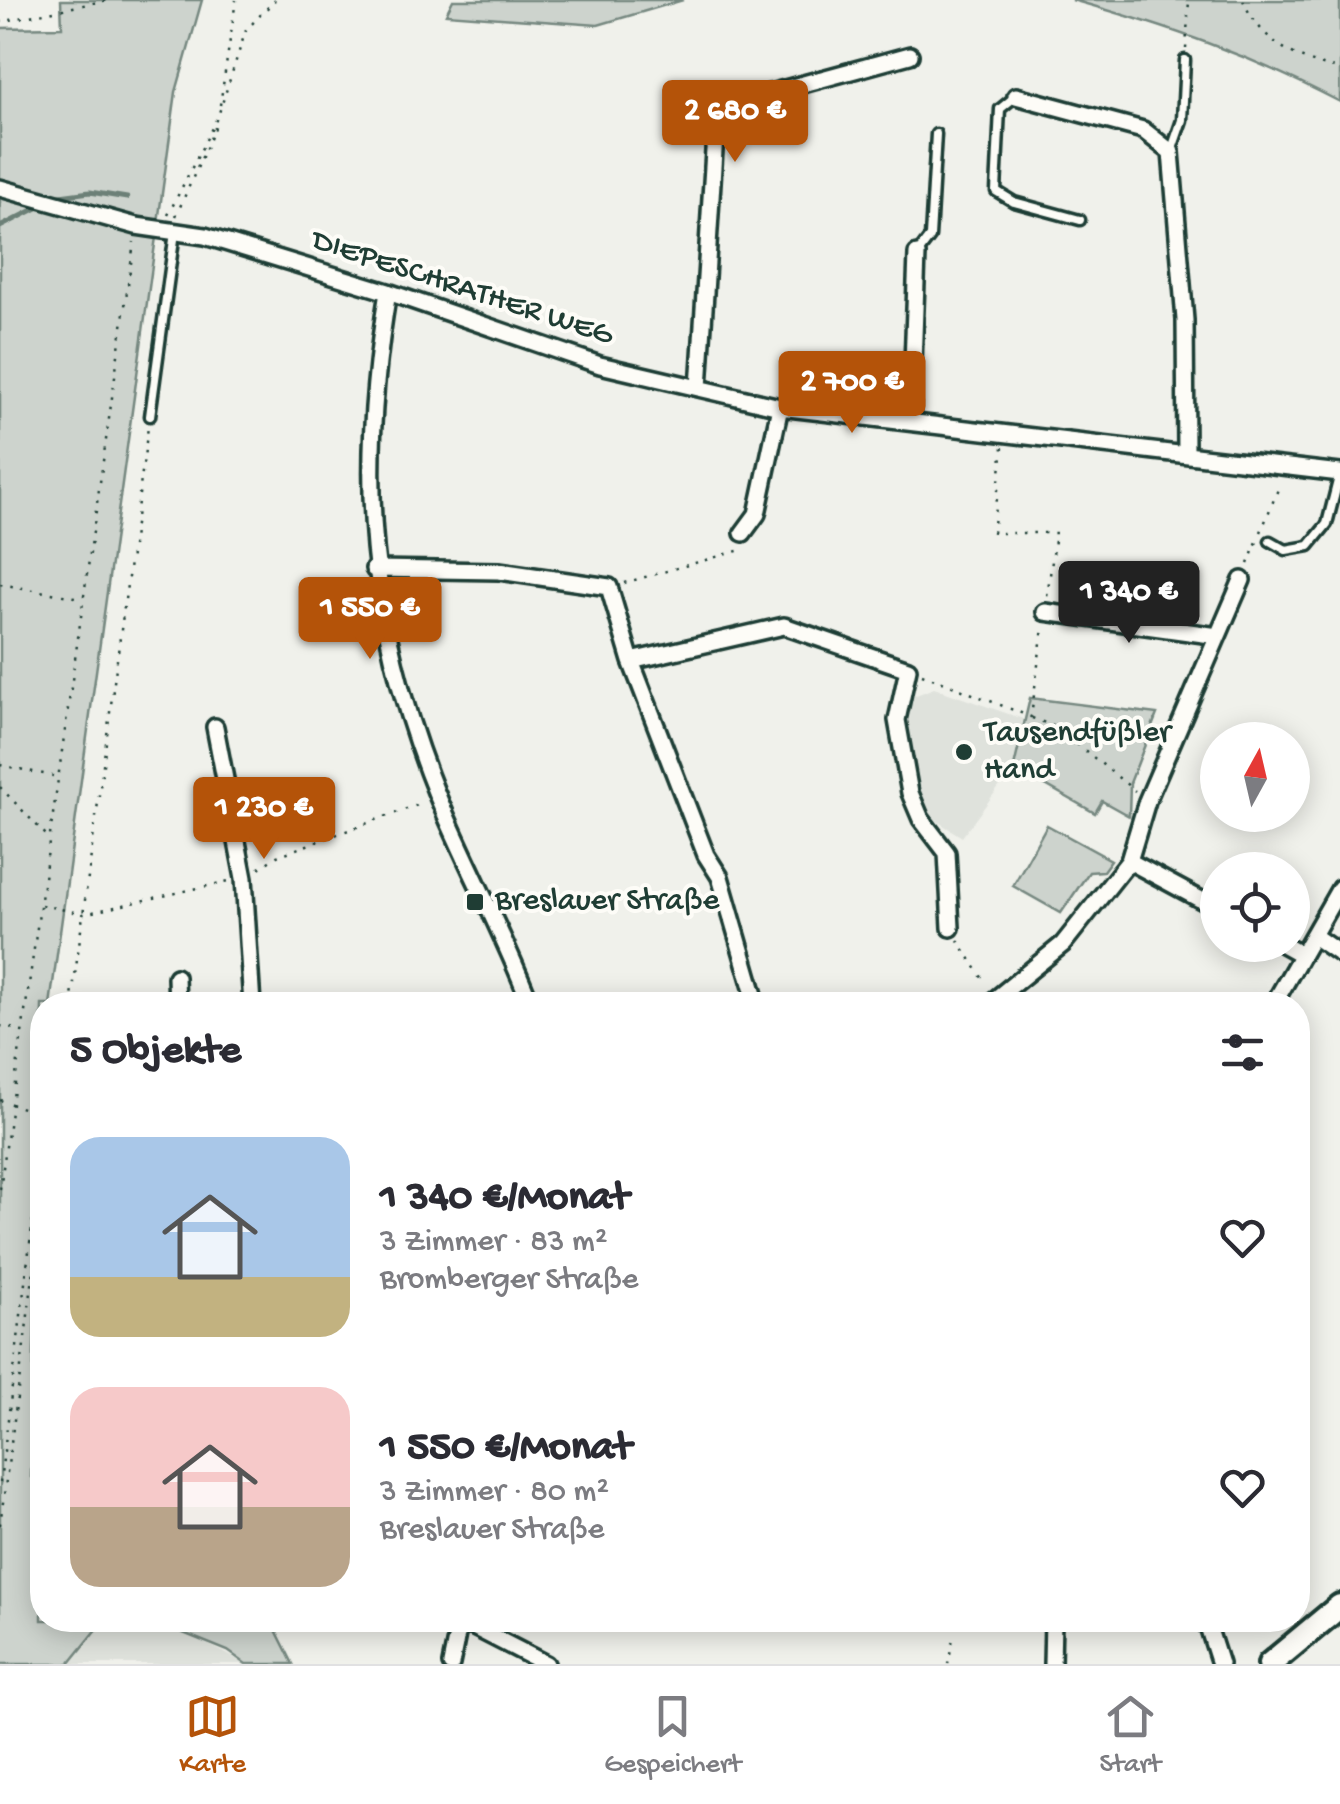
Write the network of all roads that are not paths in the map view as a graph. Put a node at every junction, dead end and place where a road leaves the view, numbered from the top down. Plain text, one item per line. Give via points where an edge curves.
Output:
1 (910, 54) dead end
2 (1185, 60) road end
3 (1016, 96) joint
4 (936, 134) dead end
5 (1171, 152) junction
6 (0, 188) edge
7 (1080, 220) dead end
8 (168, 231) junction
9 (917, 254) joint
10 (388, 292) junction
11 (699, 388) junction
12 (780, 407) junction
13 (150, 416) road end
14 (911, 419) junction
15 (1186, 452) junction
16 (1340, 472) edge
17 (743, 534) road end
18 (1270, 541) dead end
19 (374, 569) junction
20 (1242, 580) road end
21 (1045, 612) road end
22 (1218, 636) junction
23 (631, 661) junction
24 (215, 727) dead end
25 (1129, 861) junction
26 (1340, 888) edge
27 (1200, 899) edge
28 (951, 928) road end
29 (1314, 936) junction
30 (1310, 942) edge
31 (1340, 954) edge
32 (1298, 962) edge
33 (176, 977) dead end
34 (177, 992) edge
35 (251, 992) edge
36 (524, 992) edge
37 (754, 992) edge
38 (1003, 992) edge
39 (1281, 992) edge
40 (1340, 1606) edge
41 (1310, 1631) edge
42 (458, 1632) edge
43 (483, 1632) edge
44 (1053, 1632) edge
45 (1210, 1632) edge
46 (1309, 1632) edge
47 (451, 1664) edge
48 (546, 1664) edge
49 (1052, 1664) edge
50 (1220, 1664) edge
51 (1270, 1664) edge

1 - 11 street via 726,104 716,119
2 - 5 lane via 1182,120
3 - 5 street via 1143,130
3 - 7 lane via 1000,109 996,191
4 - 9 lane via 930,237
5 - 15 street via 1185,320
6 - 8 street, DIEPESCHRATHER WEG
8 - 10 street, DIEPESCHRATHER WEG via 205,236
8 - 13 lane
9 - 14 street
10 - 11 street, DIEPESCHRATHER WEG via 600,365
10 - 19 street via 369,449
11 - 12 street, DIEPESCHRATHER WEG
12 - 14 street, DIEPESCHRATHER WEG
12 - 17 street via 758,514
14 - 15 street, DIEPESCHRATHER WEG
15 - 16 street, DIEPESCHRATHER WEG
16 - 18 lane via 1327,524 1309,546 1286,550
19 - 23 street via 499,571 609,587
19 - 36 street via 399,691 438,798
20 - 22 street
21 - 22 street
22 - 25 street via 1147,800
23 - 28 street via 784,626 908,669 896,720 910,793 947,853
23 - 37 street via 720,877
24 - 35 street via 244,878
25 - 27 street
25 - 38 street via 1063,944
26 - 29 street
29 - 30 street
29 - 31 street
32 - 39 street
33 - 34 street
40 - 41 main road
42 - 47 street
43 - 48 street
44 - 49 street
45 - 50 street
46 - 51 main road

